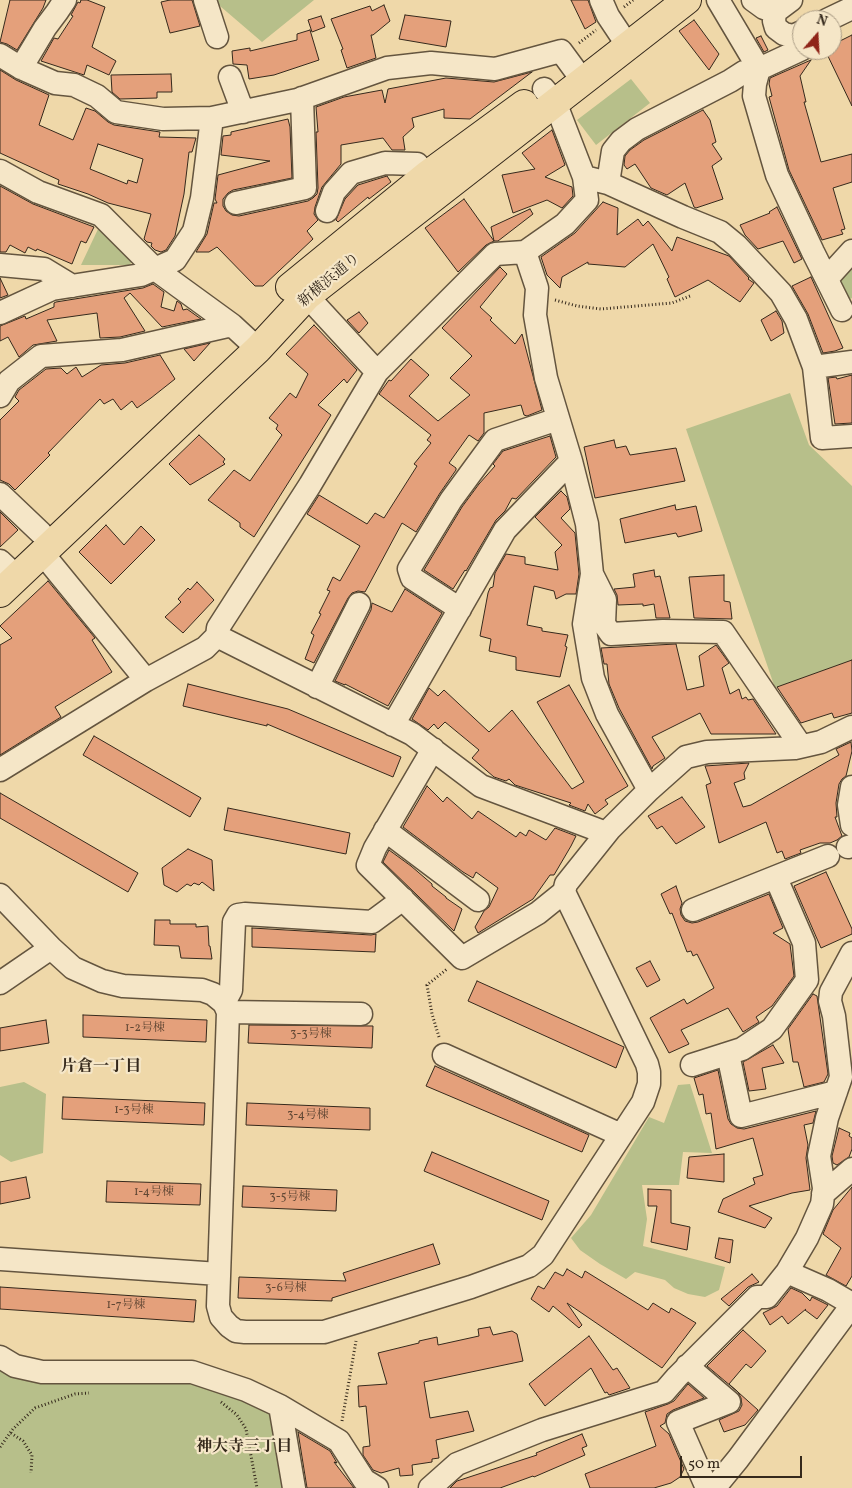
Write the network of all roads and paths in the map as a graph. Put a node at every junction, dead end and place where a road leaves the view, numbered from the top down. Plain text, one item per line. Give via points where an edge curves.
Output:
1 (65, 0) edge
2 (205, 0) edge
3 (601, 0) edge
4 (718, 0) edge
5 (753, 0) edge
6 (671, 3) edge
7 (783, 6) edge
8 (590, 26) dead end
9 (792, 36) edge
10 (217, 37) dead end
11 (613, 37) junction
12 (792, 53) edge
13 (0, 55) edge
14 (21, 68) junction
15 (759, 69) junction
16 (577, 74) junction
17 (230, 77) dead end
18 (549, 96) junction
19 (302, 98) junction
20 (243, 112) junction
21 (212, 118) junction
22 (0, 171) edge
23 (428, 175) junction
24 (584, 177) junction
25 (608, 183) junction
26 (236, 203) dead end
27 (327, 211) dead end
28 (525, 252) junction
29 (852, 252) edge
30 (0, 265) edge
31 (155, 269) junction
32 (828, 280) junction
33 (72, 286) junction
34 (536, 295) junction
35 (307, 296) junction
36 (690, 296) dead end
37 (842, 310) dead end
38 (0, 313) edge
39 (245, 337) junction
40 (852, 362) edge
41 (814, 366) junction
42 (377, 372) junction
43 (0, 396) edge
44 (558, 419) junction
45 (852, 436) edge
46 (571, 462) junction
47 (0, 494) edge
48 (42, 543) junction
49 (5, 574) edge
50 (592, 574) junction
51 (360, 604) dead end
52 (460, 609) junction
53 (217, 636) junction
54 (146, 680) junction
55 (317, 687) junction
56 (393, 725) junction
57 (852, 727) edge
58 (801, 746) junction
59 (433, 749) junction
60 (0, 770) edge
61 (852, 787) edge
62 (649, 790) junction
63 (852, 825) edge
64 (385, 830) junction
65 (606, 833) junction
66 (843, 850) edge
67 (776, 878) junction
68 (564, 892) junction
69 (0, 895) edge
70 (403, 899) junction
71 (478, 900) dead end
72 (693, 910) dead end
73 (51, 948) junction
74 (852, 952) edge
75 (462, 958) junction
76 (807, 980) junction
77 (0, 983) edge
78 (831, 997) junction
79 (226, 1007) junction
80 (361, 1014) dead end
81 (728, 1054) junction
82 (444, 1055) joint
83 (692, 1065) dead end
84 (836, 1092) junction
85 (622, 1135) junction
86 (852, 1169) edge
87 (823, 1194) junction
88 (0, 1259) edge
89 (787, 1272) junction
90 (219, 1274) junction
91 (852, 1304) edge
92 (360, 1321) junction
93 (0, 1357) edge
94 (682, 1372) junction
95 (91, 1393) dead end
96 (218, 1400) dead end
97 (280, 1406) junction
98 (11, 1433) junction
99 (339, 1441) junction
100 (0, 1446) edge
101 (30, 1473) dead end
102 (257, 1488) edge
103 (294, 1488) edge
104 (377, 1488) edge
105 (430, 1488) edge
106 (706, 1488) edge
107 (712, 1488) edge

1 - 14 street
2 - 10 street
3 - 11 street
4 - 15 street
5 - 7 street via 764,8
6 - 11 main road, 新横浜通り
7 - 9 street via 774,21 776,28
8 - 11 path
11 - 16 main road, 新横浜通り
12 - 15 street
13 - 14 street
14 - 21 street via 55,83 74,85 97,96 116,112 163,119
15 - 25 street via 744,72 637,128 613,152
15 - 32 street via 754,96 777,175
16 - 18 main road, 新横浜通り
16 - 19 street via 561,51 495,69 431,63 387,68
17 - 20 street
18 - 23 main road, 新横浜通り
18 - 24 street
18 - 35 main road, 新横浜通り
19 - 20 street
19 - 26 street via 305,188
20 - 21 street
21 - 31 street via 202,198 194,231 175,260
22 - 31 street via 38,192 101,215
23 - 27 street via 417,164 385,163 351,173 334,192
23 - 39 main road, 新横浜通り via 296,282
24 - 25 street
24 - 28 street via 586,200 565,224
25 - 41 street via 720,232 737,246 781,294 796,319
28 - 34 street via 537,288
28 - 42 street via 495,254
29 - 32 street
30 - 33 street via 44,269
31 - 33 street via 141,275
31 - 39 street
32 - 37 street
33 - 38 street via 52,289
34 - 36 path via 602,309 672,304
34 - 44 street via 535,315 546,378
35 - 39 main road, 新横浜通り
35 - 42 street
39 - 43 street via 41,356 9,382
39 - 48 main road, 新横浜通り
40 - 41 street
41 - 45 street via 822,438
42 - 53 street via 310,485 218,628
44 - 46 street
44 - 52 street via 495,440 450,500 409,569 412,578
46 - 50 street via 587,524
46 - 52 street via 505,530
47 - 48 street
48 - 49 main road, 新横浜通り
48 - 54 street
50 - 58 street via 605,600 604,624 611,634 723,632
50 - 62 street via 584,624 593,678 607,714
51 - 55 street
52 - 56 street
53 - 54 street via 205,648
53 - 55 street
54 - 60 street
55 - 56 street
56 - 59 street
57 - 58 street via 822,742
58 - 62 street via 707,752 686,758
59 - 64 street
59 - 65 street via 481,786
61 - 63 street via 849,805
62 - 65 street
64 - 70 street via 368,865
64 - 71 street
65 - 68 street via 566,884
66 - 67 street
67 - 72 street
67 - 76 street via 804,943
68 - 75 street via 538,912
68 - 85 street via 649,1072 643,1102
69 - 73 street
70 - 75 street
70 - 79 street via 372,922 238,916 234,922 231,990
73 - 77 street
73 - 79 street via 73,968 102,981 123,986 202,990 213,994
74 - 78 street
75 - 82 path via 427,985
76 - 78 street
76 - 81 street via 772,1029 742,1049
78 - 84 street via 841,1078
79 - 80 street
79 - 90 street
81 - 83 street
81 - 84 street via 741,1116
82 - 85 street
84 - 87 street via 819,1156
85 - 92 street via 543,1255 529,1266 488,1282
86 - 87 street
87 - 89 street via 807,1238
88 - 90 street
89 - 91 street
89 - 94 street via 768,1297 757,1297
90 - 92 street via 221,1317 236,1330 324,1332
91 - 107 street via 738,1459
92 - 99 path
93 - 97 street via 15,1366 42,1372 192,1372 246,1390
94 - 105 street via 664,1392 542,1430 457,1464
94 - 106 street via 729,1402 678,1422
95 - 98 path via 74,1394 34,1408
96 - 102 path via 237,1415 246,1429
97 - 99 street
97 - 103 street
98 - 100 path
98 - 101 path via 23,1441 32,1455
99 - 104 street via 364,1480

